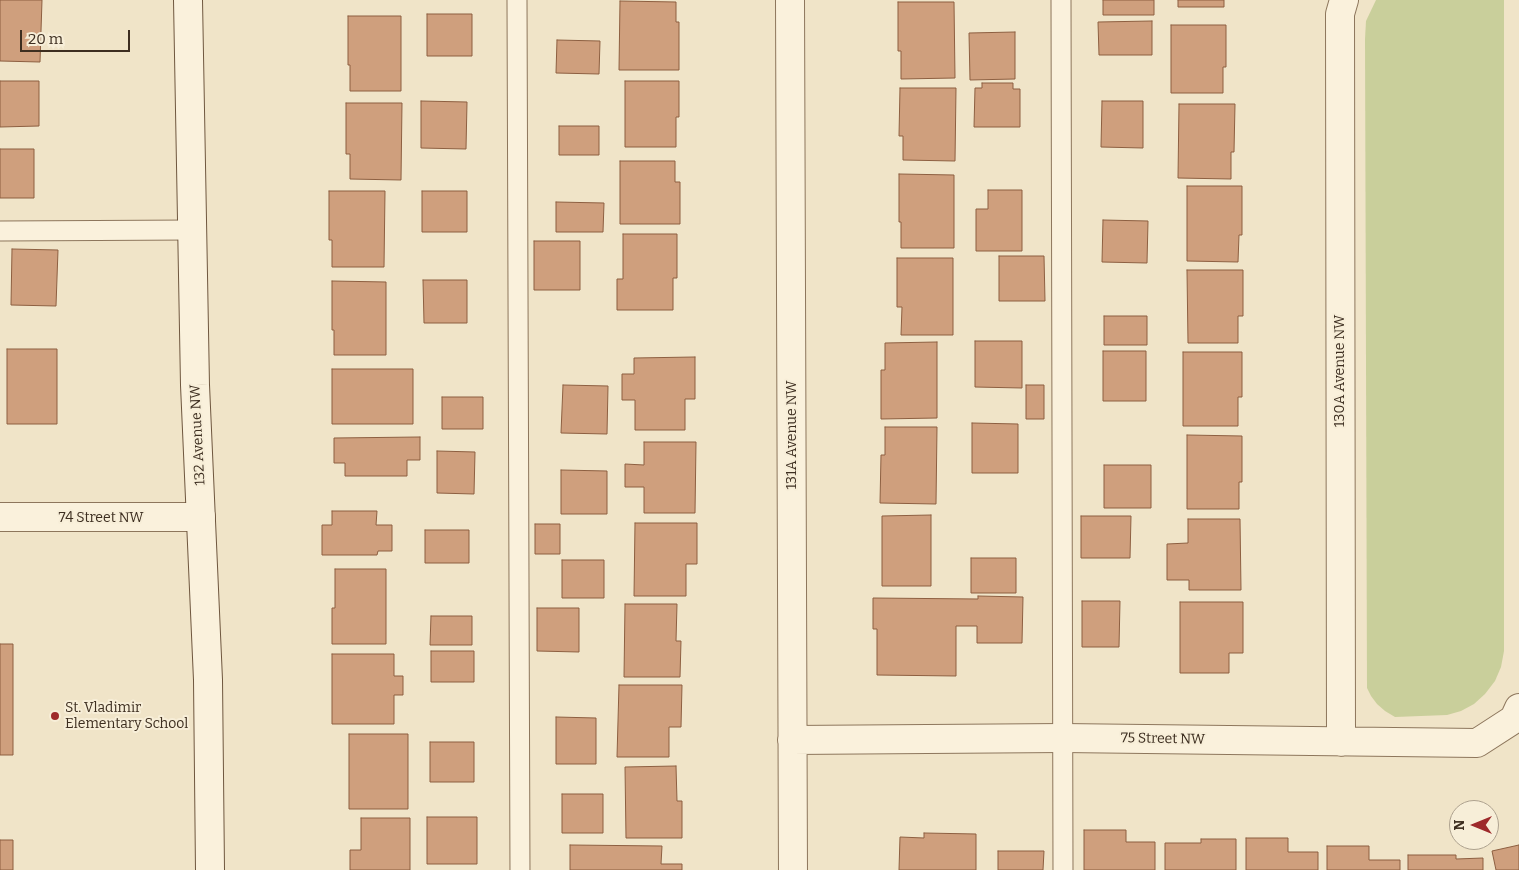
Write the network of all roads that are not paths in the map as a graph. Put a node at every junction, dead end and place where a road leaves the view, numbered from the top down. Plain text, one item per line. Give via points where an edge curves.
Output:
1 (188, 0) edge
2 (517, 0) edge
3 (790, 0) edge
4 (1061, 0) edge
5 (1344, 0) edge
6 (192, 230) junction
7 (0, 231) edge
8 (0, 517) edge
9 (201, 517) junction
10 (1519, 708) edge
11 (1063, 738) junction
12 (792, 740) junction
13 (1341, 742) junction
14 (210, 870) edge
15 (520, 870) edge
16 (793, 870) edge
17 (1063, 870) edge

1 - 6 street, 132 Avenue NW
2 - 15 lane
3 - 12 street, 131A Avenue NW
4 - 11 lane
5 - 13 street, 130A Avenue NW via 1340,14
6 - 7 lane
6 - 9 street, 132 Avenue NW
8 - 9 street, 74 Street NW
9 - 14 street, 132 Avenue NW via 208,680
10 - 13 street, 75 Street NW via 1514,719 1477,743
11 - 12 street, 75 Street NW
11 - 13 street, 75 Street NW
11 - 17 lane
12 - 16 street, 131A Avenue NW

